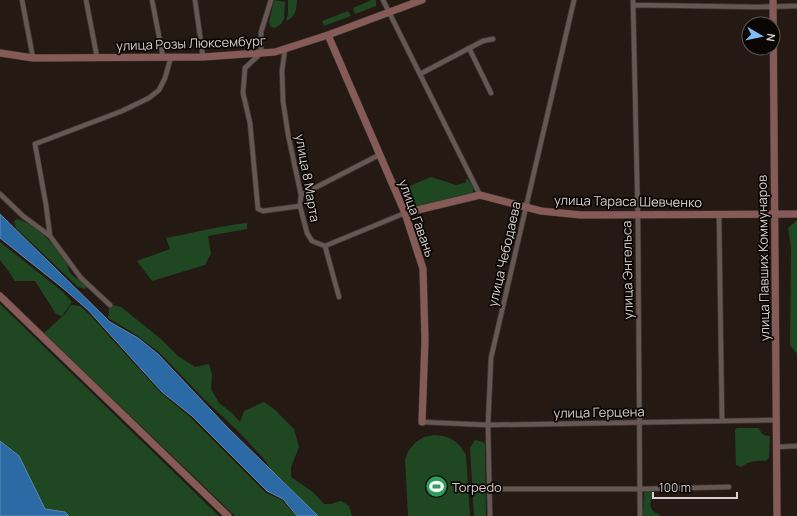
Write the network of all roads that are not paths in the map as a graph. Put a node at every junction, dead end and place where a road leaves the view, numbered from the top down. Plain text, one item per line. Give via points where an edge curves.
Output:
1 (22, 0) edge
2 (86, 0) edge
3 (152, 0) edge
4 (195, 0) edge
5 (271, 0) edge
6 (383, 0) edge
7 (422, 0) edge
8 (574, 0) edge
9 (633, 3) edge
10 (773, 3) edge
11 (797, 6) edge
12 (389, 12) junction
13 (328, 35) junction
14 (493, 39) dead end
15 (469, 48) junction
16 (285, 49) junction
17 (0, 53) edge
18 (260, 53) junction
19 (96, 57) junction
20 (167, 57) junction
21 (203, 57) junction
22 (34, 58) junction
23 (420, 74) junction
24 (491, 93) dead end
25 (379, 155) junction
26 (0, 194) edge
27 (301, 194) junction
28 (480, 195) junction
29 (300, 206) junction
30 (525, 208) junction
31 (405, 213) junction
32 (775, 214) junction
33 (797, 214) edge
34 (719, 215) junction
35 (637, 216) junction
36 (50, 236) junction
37 (325, 246) junction
38 (0, 296) edge
39 (339, 297) dead end
40 (110, 305) dead end
41 (722, 420) junction
42 (777, 420) junction
43 (422, 422) joint
44 (640, 423) junction
45 (488, 425) junction
46 (797, 446) edge
47 (777, 447) junction
48 (729, 487) dead end
49 (489, 488) junction
50 (639, 489) junction
51 (228, 516) edge
52 (490, 516) edge
53 (640, 516) edge
54 (778, 516) edge

1 - 22 street
2 - 19 street
3 - 20 street
4 - 21 street
5 - 18 street via 261,32
6 - 12 street
7 - 12 street, улица Розы Люксембург
8 - 30 street, улица Чебодаева
9 - 10 street
9 - 35 street, улица Энгельса
10 - 11 street
10 - 32 street, улица Павших Коммунаров
12 - 13 street, улица Розы Люксембург
12 - 23 street
13 - 16 street, улица Розы Люксембург
13 - 25 street, улица Гавань
14 - 15 street
15 - 23 street
15 - 24 street
16 - 18 street, улица Розы Люксембург
16 - 27 street, улица 8 Марта via 282,71 283,101
17 - 22 street, улица Розы Люксембург
18 - 21 street, улица Розы Люксембург
18 - 29 street via 245,68 243,93 250,123 258,209 263,211
19 - 20 street, улица Розы Люксембург
19 - 22 street, улица Розы Люксембург
20 - 21 street, улица Розы Люксембург
20 - 36 street via 165,78 159,90 149,98 122,112 35,144
23 - 28 street
25 - 27 street
25 - 31 street, улица Гавань
26 - 36 street via 23,216
27 - 29 street, улица 8 Марта
28 - 30 street, улица Тараса Шевченко
28 - 31 street, улица Тараса Шевченко
29 - 37 street, улица 8 Марта via 307,233 312,241
30 - 35 street, улица Тараса Шевченко via 581,215
30 - 45 street, улица Чебодаева via 491,358
31 - 37 street, улица Тараса Шевченко
31 - 43 street, улица Гавань via 423,270 425,340
32 - 33 street, улица Тараса Шевченко
32 - 34 street, улица Тараса Шевченко
32 - 42 street, улица Павших Коммунаров
34 - 35 street, улица Тараса Шевченко
34 - 41 street
35 - 44 street, улица Энгельса
36 - 40 street via 81,278
37 - 39 street
38 - 51 street
41 - 42 street, улица Герцена
41 - 44 street, улица Герцена
42 - 47 street, улица Павших Коммунаров
43 - 45 street, улица Герцена
44 - 45 street, улица Герцена
44 - 50 street, улица Энгельса
45 - 49 street, улица Чебодаева
46 - 47 street
47 - 54 street, улица Павших Коммунаров
48 - 50 street
49 - 50 street
49 - 52 street, улица Чебодаева
50 - 53 street, улица Энгельса

